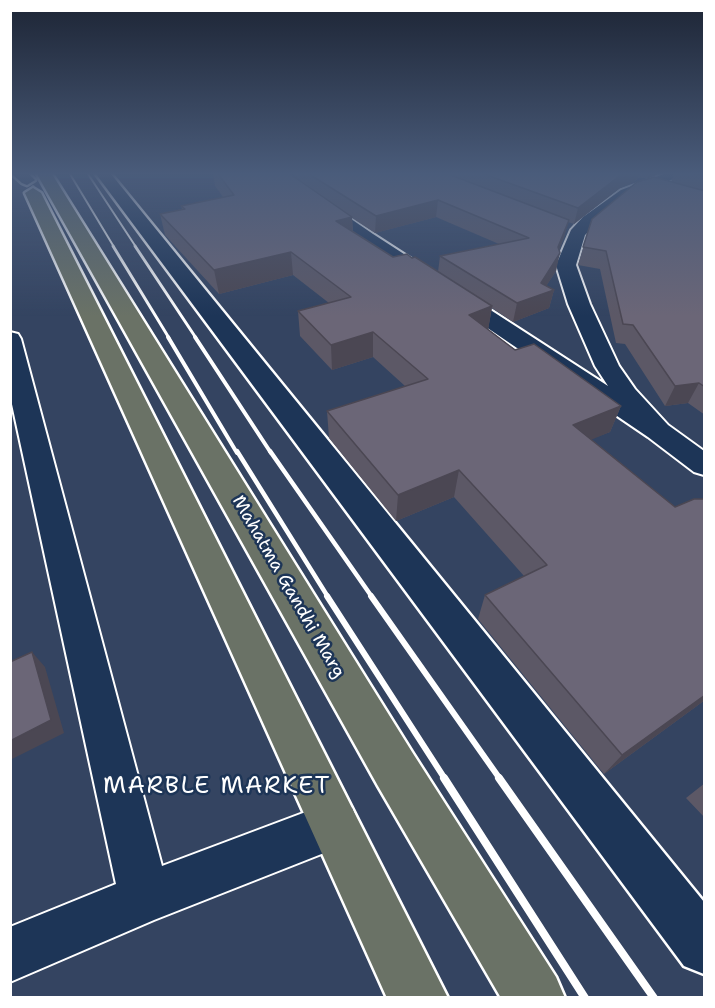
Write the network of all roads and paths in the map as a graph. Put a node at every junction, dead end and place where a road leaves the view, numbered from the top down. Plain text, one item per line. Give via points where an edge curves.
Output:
1 (50, 221) edge
2 (57, 221) edge
3 (140, 221) edge
4 (348, 221) edge
5 (587, 221) edge
6 (10, 339) edge
7 (658, 431) junction
8 (705, 465) edge
9 (335, 825) junction
10 (145, 898) junction
11 (705, 946) edge
12 (10, 955) edge
13 (418, 998) edge
14 (535, 998) edge

1 - 9 main road, Mahatma Gandhi Marg
2 - 14 main road, Mahatma Gandhi Marg
3 - 11 street
4 - 7 street
5 - 7 street via 572,232 566,265 579,304 607,366
6 - 10 street
7 - 8 street
9 - 10 street
9 - 13 main road, Mahatma Gandhi Marg
10 - 12 street

